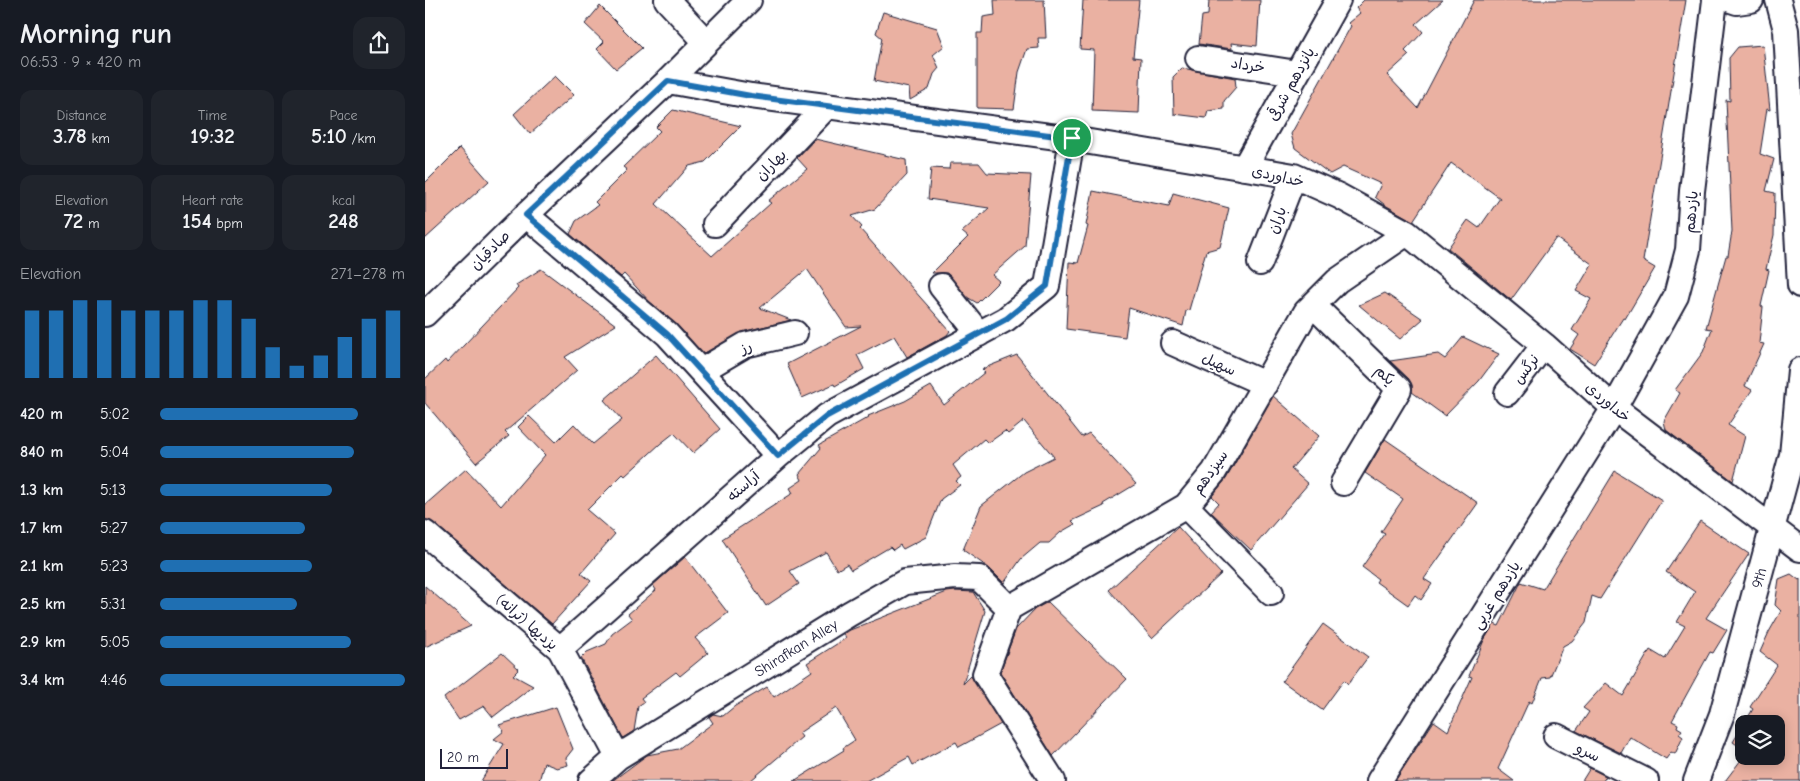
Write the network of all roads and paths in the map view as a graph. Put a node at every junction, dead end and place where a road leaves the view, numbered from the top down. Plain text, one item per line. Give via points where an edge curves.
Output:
1 (667, 0) edge
2 (749, 0) edge
3 (1338, 0) edge
4 (1715, 0) edge
5 (1731, 0) edge
6 (1751, 0) edge
7 (1778, 0) edge
8 (706, 42) junction
9 (1198, 58) dead end
10 (1297, 73) junction
11 (668, 81) junction
12 (827, 106) junction
13 (1072, 138) junction
14 (1244, 168) junction
15 (1797, 175) edge
16 (1294, 176) junction
17 (526, 215) junction
18 (715, 224) dead end
19 (1407, 233) junction
20 (1260, 263) dead end
21 (1800, 284) edge
22 (941, 286) dead end
23 (1313, 305) junction
24 (425, 314) edge
25 (795, 333) dead end
26 (979, 334) junction
27 (1173, 343) dead end
28 (1544, 345) junction
29 (1800, 370) edge
30 (701, 371) junction
31 (1265, 384) junction
32 (1507, 393) dead end
33 (1614, 408) junction
34 (778, 456) junction
35 (1343, 483) dead end
36 (1186, 506) junction
37 (1772, 528) junction
38 (425, 533) edge
39 (1800, 549) edge
40 (1271, 593) dead end
41 (1009, 608) junction
42 (559, 648) junction
43 (1556, 736) dead end
44 (618, 757) junction
45 (591, 781) edge
46 (1053, 781) edge
47 (1379, 781) edge
48 (1647, 781) edge
49 (1696, 781) edge

1 - 8 street
2 - 8 street, صادقیان
3 - 10 street, پانزدهم شرقی
4 - 33 street, یازدهم via 1688,250 1676,296
5 - 6 street
7 - 15 street via 1786,30
8 - 11 street, صادقیان
9 - 10 street, خرداد
10 - 14 street, پانزدهم شرقی
11 - 12 street, خداوردی
11 - 17 street, صادقیان
12 - 13 street, خداوردی
12 - 18 street, بهاران
13 - 14 street, خداوردی
13 - 26 street, آراسته via 1047,286 1006,319
14 - 16 street, خداوردی
15 - 21 street
16 - 19 street, خداوردی
16 - 20 street, باران
17 - 24 street, صادقیان
17 - 30 street via 667,334
19 - 23 street, سیزدهم via 1337,281
19 - 28 street, خداوردی
22 - 26 street
23 - 31 street, سیزدهم
23 - 35 street, یکم via 1399,388
25 - 30 street, رز via 745,345
26 - 34 street, آراسته via 827,416
27 - 31 street, سهیل
28 - 32 street, نرگس
28 - 33 street, خداوردی
29 - 37 street, 9th via 1792,455
30 - 34 street
31 - 36 street, سیزدهم via 1214,472
33 - 37 street, خداوردی
33 - 47 street, یازدهم غربی
34 - 42 street, آراسته
36 - 40 street
36 - 41 street, سیزدهم
37 - 39 street, خداوردی
37 - 49 street, 9th via 1722,714
38 - 42 street, یزدیها (ترانه)
41 - 44 street, Shirafkan Alley via 979,578 905,582
41 - 46 street via 985,674
42 - 44 street, یزدیها (ترانه)
43 - 48 street, سرو
44 - 45 street, Shirafkan Alley

